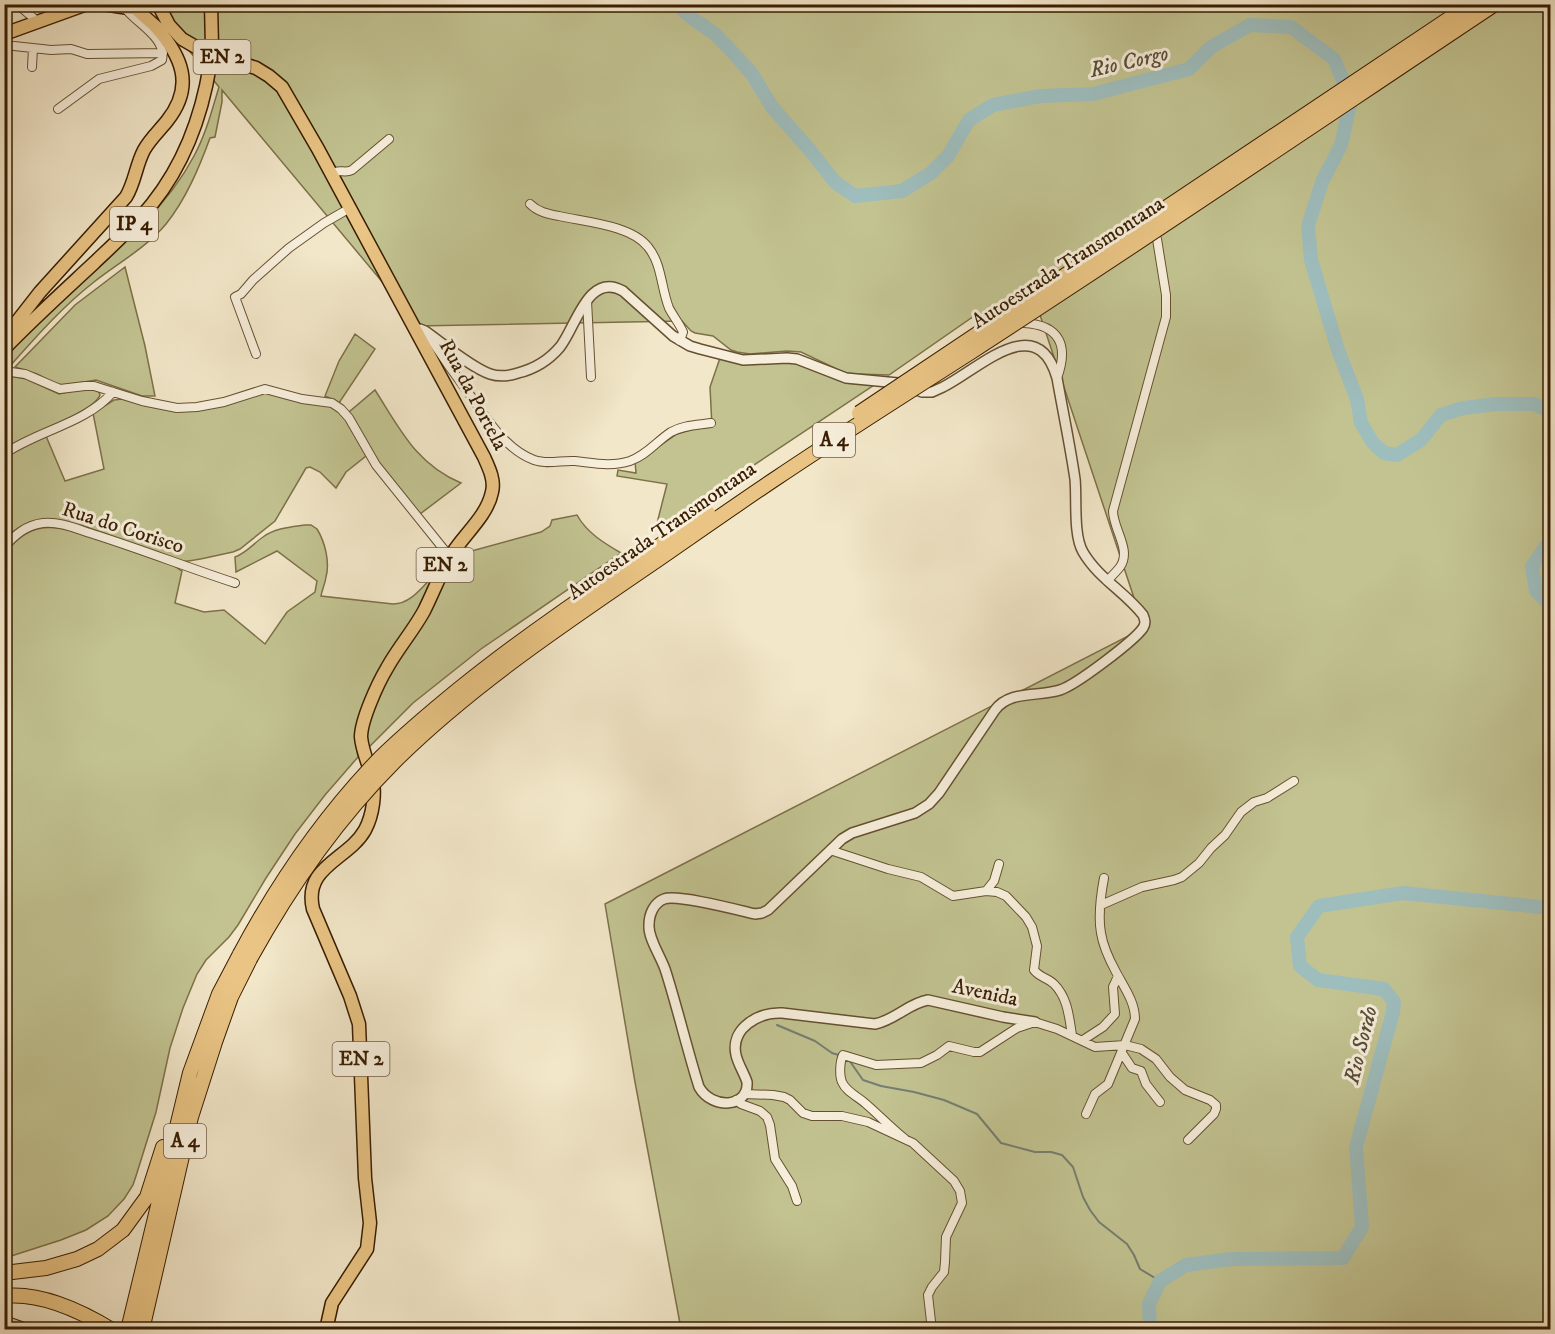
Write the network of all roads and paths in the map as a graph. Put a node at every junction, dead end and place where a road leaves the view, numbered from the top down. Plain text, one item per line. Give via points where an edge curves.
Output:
1 (17, 4) edge
2 (87, 4) edge
3 (103, 4) edge
4 (158, 4) edge
5 (205, 4) edge
6 (211, 4) edge
7 (1471, 4) edge
8 (1495, 4) edge
9 (131, 6) edge
10 (38, 21) junction
11 (155, 26) junction
12 (4, 34) edge
13 (14, 46) dead end
14 (209, 46) junction
15 (33, 48) junction
16 (163, 53) junction
17 (207, 64) junction
18 (32, 68) dead end
19 (292, 103) junction
20 (58, 109) dead end
21 (389, 139) dead end
22 (331, 174) junction
23 (530, 204) dead end
24 (350, 208) junction
25 (1157, 239) dead end
26 (587, 301) junction
27 (1024, 323) dead end
28 (421, 331) junction
29 (6, 335) edge
30 (680, 341) junction
31 (4, 349) edge
32 (256, 354) dead end
33 (4, 370) edge
34 (591, 377) dead end
35 (1057, 378) junction
36 (113, 392) junction
37 (711, 423) dead end
38 (4, 454) edge
39 (4, 547) edge
40 (450, 557) junction
41 (1107, 581) junction
42 (235, 583) dead end
43 (1294, 781) dead end
44 (830, 850) junction
45 (999, 864) dead end
46 (1104, 878) dead end
47 (986, 891) junction
48 (1101, 905) junction
49 (245, 956) junction
50 (1118, 976) junction
51 (1035, 1022) junction
52 (1072, 1035) junction
53 (1083, 1040) junction
54 (1123, 1049) junction
55 (740, 1097) junction
56 (1160, 1102) dead end
57 (179, 1113) junction
58 (1086, 1114) dead end
59 (905, 1139) junction
60 (1188, 1140) dead end
61 (797, 1201) dead end
62 (4, 1273) edge
63 (4, 1296) edge
64 (4, 1304) edge
65 (4, 1323) edge
66 (104, 1328) edge
67 (24, 1329) edge
68 (128, 1329) edge
69 (142, 1329) edge
70 (326, 1329) edge
71 (932, 1329) edge

1 - 10 street
2 - 10 main road
3 - 9 main road
4 - 19 main road, Rua da Portela / EN 2 via 182,39 201,50 262,71 282,87
5 - 14 main road, IP 4
6 - 14 main road, IP 4
7 - 49 highway, Autoestrada Transmontana / A 4, bridge via 631,565 482,671 394,745 341,803 262,913
8 - 49 highway, Autoestrada Transmontana / A 4, bridge via 1022,319 775,478 487,681 419,738 366,792 306,868
9 - 11 main road, Rua da Portela / EN 2
9 - 16 street via 130,15 156,39
10 - 12 main road
11 - 19 main road, Rua da Portela / EN 2 via 193,54 261,78
11 - 29 main road via 175,51 182,69 180,100 143,151 126,197
13 - 15 street
14 - 17 main road, IP 4, bridge
15 - 16 street via 70,49 87,54
15 - 18 street
16 - 20 street via 156,64 97,80
17 - 29 main road, IP 4 via 185,141 159,189 106,246
17 - 31 main road, IP 4 via 203,101 192,134 159,195 115,243
19 - 22 main road, Rua da Portela / EN 2
21 - 22 street via 352,170
22 - 24 main road, Rua da Portela / EN 2
23 - 30 street via 539,211 610,227 645,243 653,254 669,308 683,332
24 - 28 main road, Rua da Portela / EN 2
24 - 32 street via 289,248 235,297
25 - 41 street via 1166,317 1114,507 1124,560
26 - 28 street via 556,351 534,367 512,375 481,370
26 - 30 street via 603,286 617,287
26 - 34 street
27 - 35 street via 1043,326 1059,340 1063,359
28 - 37 street via 504,440 535,460 619,464 640,456 678,429
28 - 40 main road, Rua da Portela / EN 2 via 492,479 493,490 486,507
30 - 35 street via 738,359 797,358 846,378 898,383 927,392 949,384 1009,348 1022,345 1039,349
33 - 36 street via 25,374 55,388 90,386
35 - 41 street via 1075,478 1080,546
36 - 38 street via 91,411
36 - 40 street via 177,408 224,402 265,388 332,403 349,418 376,465
39 - 42 street, Rua do Corisco via 30,527 57,524
40 - 70 main road, Rua da Portela / EN 2 via 424,610 385,671 363,725 362,742 374,787 366,828 319,874 312,888 313,909 359,1024 370,1223 367,1249 333,1301
41 - 44 street via 1143,615 1145,624 1137,635 1066,688 1002,702 929,804 848,835
43 - 48 street via 1241,812 1225,835 1182,877 1142,887
44 - 47 street via 921,877 953,896
44 - 55 street via 765,912 755,914 670,898 658,902 652,910 649,930 666,970 699,1087 716,1103
45 - 47 street
46 - 48 street
47 - 52 street via 1008,897 1030,923 1037,946 1034,970 1060,993
48 - 50 street via 1101,934
49 - 57 highway, Autoestrada Transmontana / A 4 via 219,994
49 - 69 highway, Autoestrada Transmontana / A 4 via 191,1117
50 - 53 street via 1113,987 1114,1016
50 - 54 street via 1135,1011 1135,1021
51 - 52 street, Avenida
51 - 55 street, Avenida via 928,1000 871,1024 768,1014 742,1028 737,1040 736,1056 747,1082
51 - 59 street via 1014,1029 981,1052 949,1046 921,1064 876,1065 843,1055 840,1078 844,1085
52 - 53 street, Avenida
53 - 54 street, Avenida via 1095,1047
54 - 56 street via 1132,1068 1141,1071
54 - 58 street via 1108,1084 1095,1094
54 - 60 street via 1138,1048 1151,1055 1185,1090 1215,1104 1214,1114
55 - 59 street via 784,1097 807,1115 860,1119
55 - 61 street via 741,1104 767,1117 776,1160
57 - 62 highway via 169,1126 147,1197 123,1230 77,1260
57 - 68 highway, Autoestrada Transmontana / A 4
59 - 71 street via 952,1179 962,1198 946,1238 944,1272 928,1295
63 - 66 highway via 44,1299 74,1310
64 - 66 highway via 44,1308
65 - 67 highway

